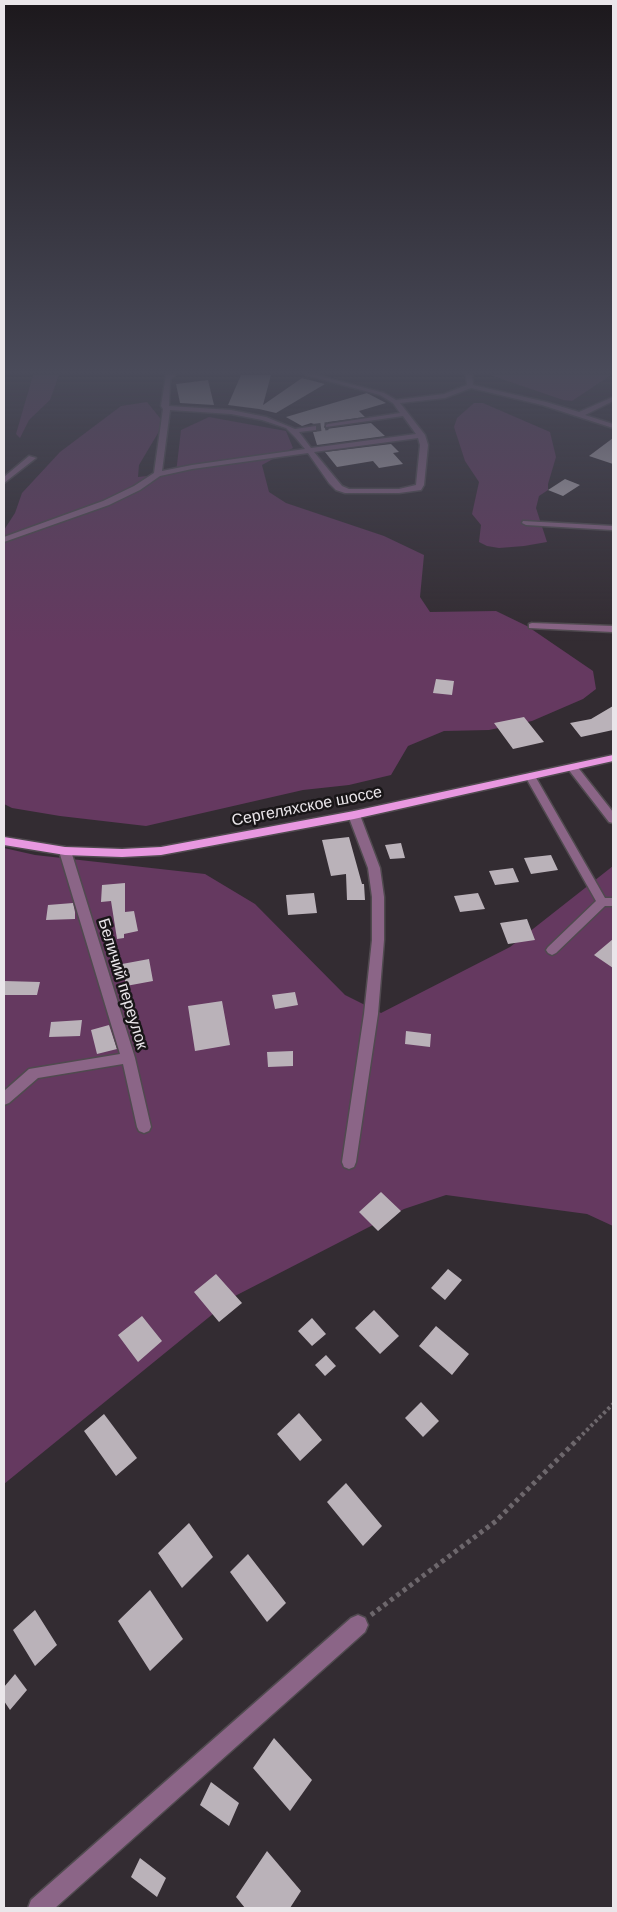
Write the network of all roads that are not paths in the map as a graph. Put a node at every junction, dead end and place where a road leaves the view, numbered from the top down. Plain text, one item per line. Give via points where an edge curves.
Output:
1 (24, 464) edge
2 (159, 464) edge
3 (220, 464) edge
4 (320, 464) edge
5 (422, 464) edge
6 (158, 474) junction
7 (4, 481) edge
8 (526, 523) dead end
9 (613, 528) edge
10 (4, 540) edge
11 (532, 626) dead end
12 (613, 629) edge
13 (613, 758) edge
14 (572, 767) junction
15 (530, 776) junction
16 (354, 815) junction
17 (613, 819) edge
18 (4, 840) edge
19 (65, 852) junction
20 (608, 902) edge
21 (552, 950) dead end
22 (128, 1058) junction
23 (4, 1098) edge
24 (144, 1127) dead end
25 (349, 1162) dead end
26 (358, 1625) road end
27 (39, 1908) edge

1 - 7 street
2 - 6 street
3 - 6 street
4 - 5 street via 339,488 348,491 399,491 418,488
6 - 10 street via 106,502
8 - 9 street
11 - 12 street
13 - 14 main road, Сергеляхское шоссе
14 - 15 main road, Сергеляхское шоссе
14 - 17 street
15 - 16 main road, Сергеляхское шоссе
15 - 20 street
16 - 19 main road, Сергеляхское шоссе via 161,851
16 - 25 street via 374,868 378,940 371,1014
18 - 19 main road, Сергеляхское шоссе
19 - 22 street, Беличий переулок
20 - 21 street
22 - 23 street via 34,1073
22 - 24 street, Беличий переулок
26 - 27 street

